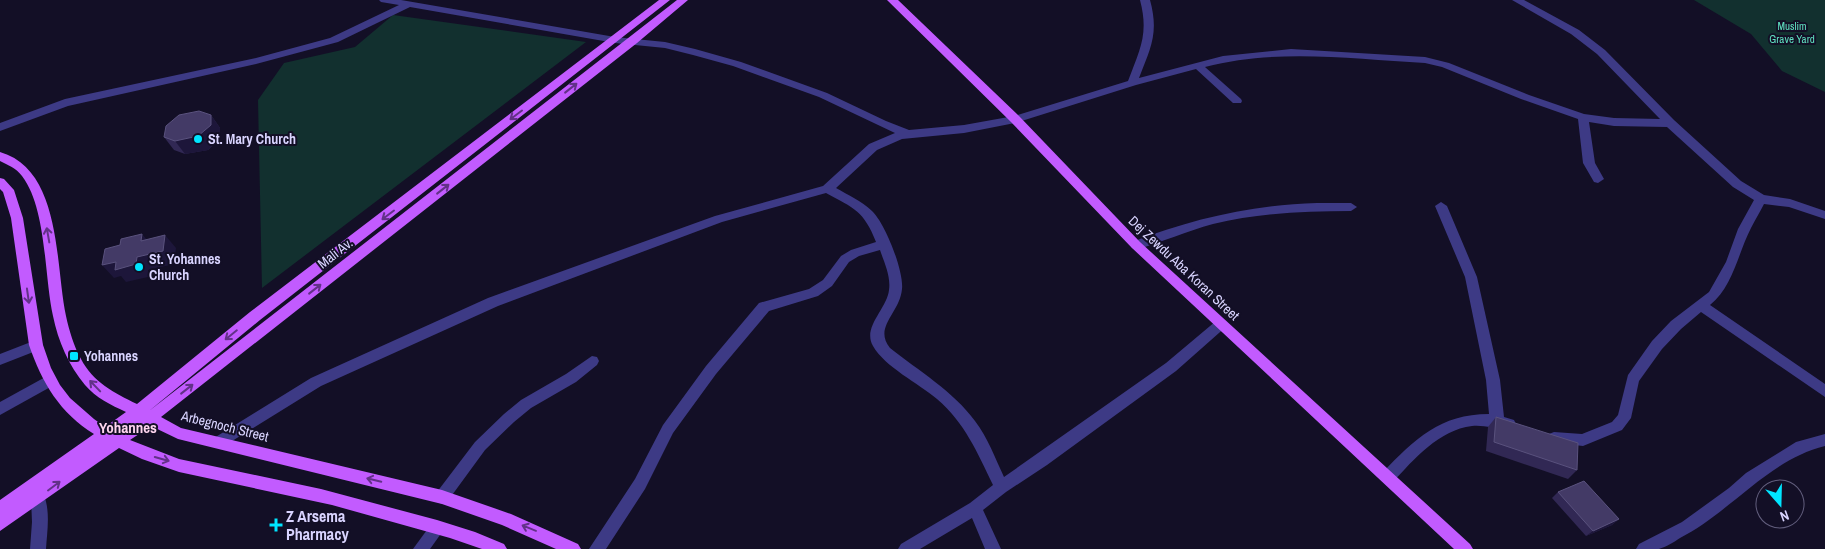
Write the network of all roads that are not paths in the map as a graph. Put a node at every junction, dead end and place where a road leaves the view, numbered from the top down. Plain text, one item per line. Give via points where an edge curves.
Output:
1 (384, 0) edge
2 (665, 0) edge
3 (683, 0) edge
4 (892, 0) edge
5 (1145, 0) edge
6 (1516, 0) edge
7 (408, 5) junction
8 (615, 40) junction
9 (633, 41) junction
10 (1197, 65) junction
11 (1132, 83) junction
12 (1237, 101) dead end
13 (1583, 117) junction
14 (1015, 119) junction
15 (1670, 123) junction
16 (0, 127) edge
17 (904, 134) junction
18 (0, 156) edge
19 (1598, 179) dead end
20 (0, 183) edge
21 (827, 189) junction
22 (1762, 198) junction
23 (1441, 206) dead end
24 (1352, 207) dead end
25 (1825, 215) edge
26 (883, 244) junction
27 (1136, 245) junction
28 (1702, 306) junction
29 (255, 316) junction
30 (1221, 325) junction
31 (268, 326) junction
32 (36, 345) junction
33 (0, 360) edge
34 (592, 360) dead end
35 (49, 382) junction
36 (1825, 391) edge
37 (0, 409) edge
38 (142, 416) junction
39 (1498, 420) junction
40 (1524, 429) edge
41 (1541, 434) edge
42 (111, 438) junction
43 (1825, 440) edge
44 (219, 442) junction
45 (1388, 477) junction
46 (1001, 487) junction
47 (442, 497) junction
48 (38, 498) junction
49 (0, 508) edge
50 (975, 508) junction
51 (0, 524) edge
52 (437, 528) junction
53 (38, 549) edge
54 (421, 549) edge
55 (499, 549) edge
56 (573, 549) edge
57 (596, 549) edge
58 (906, 549) edge
59 (993, 549) edge
60 (1465, 549) edge
61 (1644, 549) edge

1 - 7 street
2 - 8 main road, Mali Av.
3 - 9 main road, Mali Av.
4 - 14 main road, Dej Zewdu Aba Koran Street
5 - 11 street via 1151,33
6 - 15 street via 1575,32 1601,52
7 - 8 street
7 - 16 street via 334,40 256,61 65,103
8 - 9 street
8 -> 29 main road, Mali Av.
9 - 17 street via 696,52 737,64 823,95
31 -> 9 main road, Mali Av.
10 - 11 street
10 - 12 street
10 - 13 street via 1291,52 1425,60
11 - 14 street
13 - 15 street via 1614,122
13 - 19 street via 1589,163
14 - 17 street via 964,129
14 - 27 main road, Dej Zewdu Aba Koran Street
15 - 22 street via 1737,184
17 - 21 street via 873,147
38 -> 18 main road, Arbegnoch Street via 102,394 76,363 59,316 40,197 26,173
20 -> 32 main road via 11,198 17,218
21 - 26 street via 865,211 874,221
21 - 44 street via 719,219 493,302 316,382
22 - 25 street
22 - 28 street via 1744,229 1722,284
23 - 39 street via 1471,277 1493,380
24 - 27 street via 1275,209 1242,214 1167,233
26 - 46 street via 892,265 896,292 890,310 876,331 878,343 959,411 972,427
26 - 57 street via 850,254 840,263 831,282 818,291 764,307 711,370 668,429 640,484
27 - 30 main road, Dej Zewdu Aba Koran Street
28 - 36 street
28 - 41 street via 1676,325 1644,362 1634,379 1624,418 1617,426 1583,440 1559,440
29 - 31 main road
29 -> 38 main road, Mali Av.
30 - 45 main road, Dej Zewdu Aba Koran Street
30 - 46 street via 1171,367
38 -> 31 main road, Mali Av.
32 - 33 street
32 - 35 main road
34 - 47 street via 571,378 526,404 509,418 480,446
35 - 37 street
35 - 42 main road via 65,403
38 - 42 main road, Mali Av.
38 - 44 main road, Arbegnoch Street via 178,433
39 - 40 street
39 - 45 street via 1483,417 1453,424 1412,451
48 -> 42 main road, Mali Av.
42 - 49 main road, Mali Av.
42 -> 52 main road via 150,456 191,468 313,494
43 - 61 street via 1801,446 1751,478 1687,527
47 -> 44 main road, Arbegnoch Street
45 - 60 main road, Dej Zewdu Aba Koran Street
46 - 50 street
56 -> 47 main road, Arbegnoch Street via 506,519
48 - 51 main road, Mali Av.
48 - 53 street
50 - 58 street
50 - 59 street
52 - 54 street
52 - 55 main road

